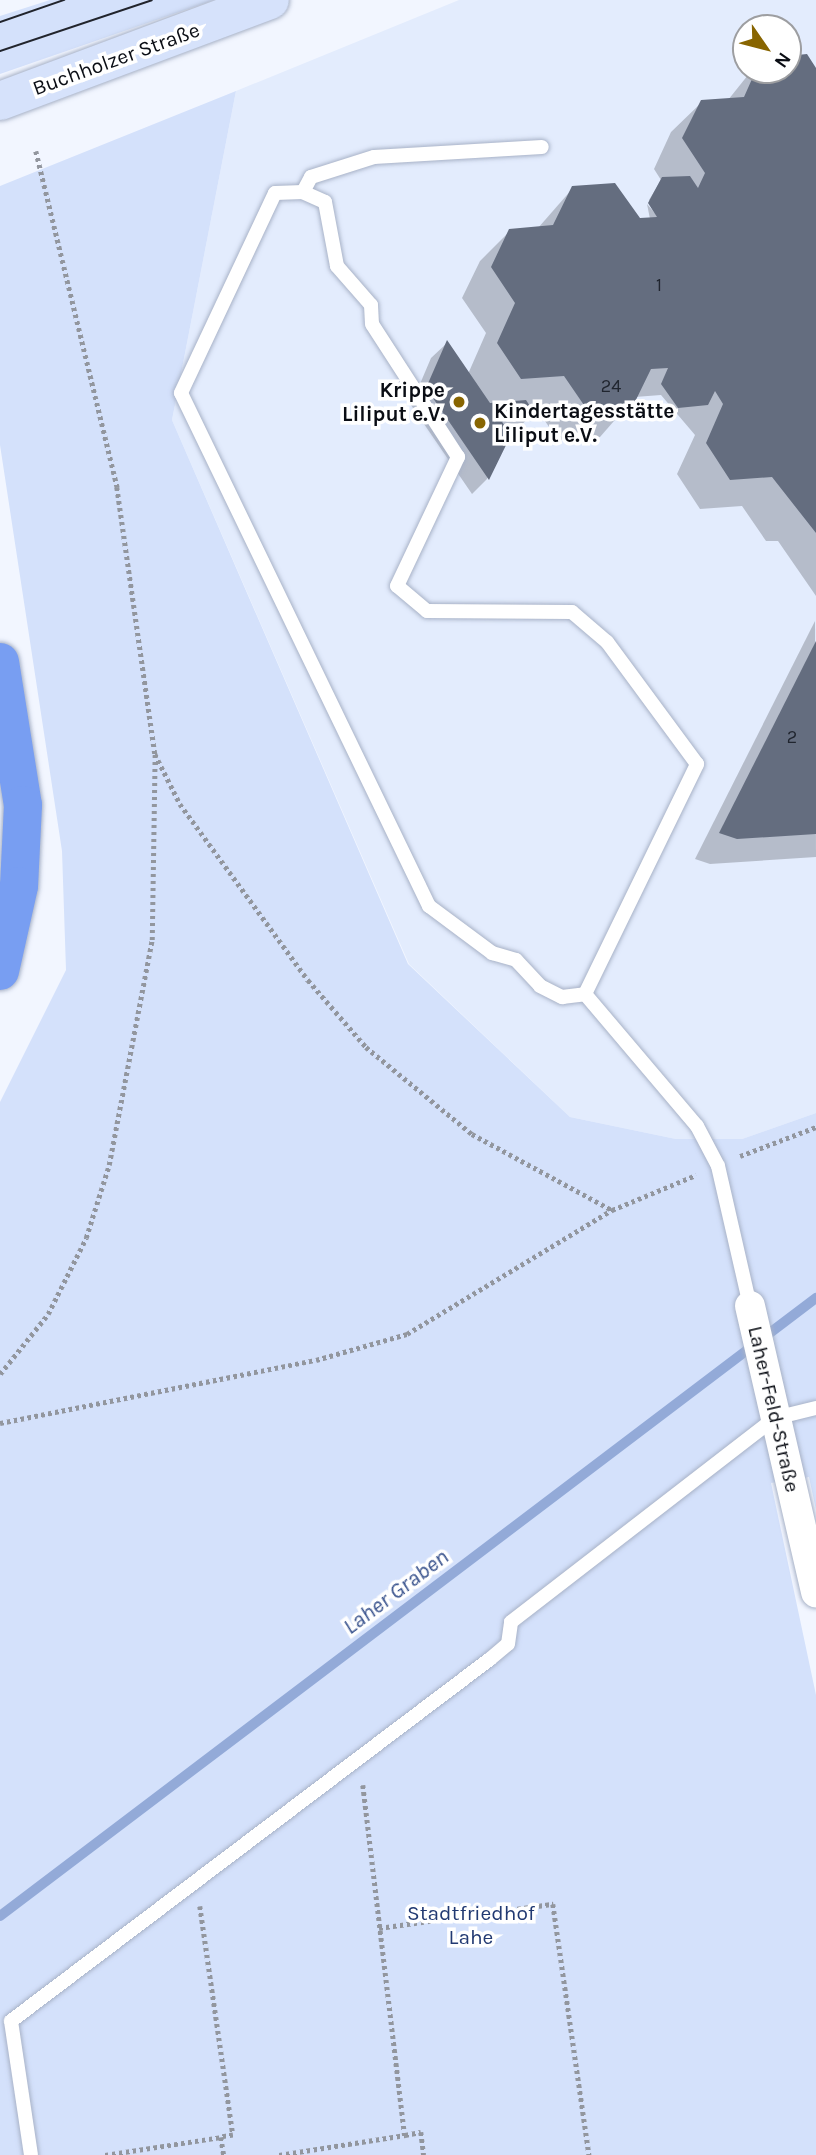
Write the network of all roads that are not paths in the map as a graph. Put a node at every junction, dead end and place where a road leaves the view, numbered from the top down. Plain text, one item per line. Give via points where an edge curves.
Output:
1 (270, 0) edge
2 (0, 101) edge
3 (542, 147) dead end
4 (303, 192) junction
5 (0, 662) edge
6 (0, 971) edge
7 (585, 994) junction
8 (750, 1306) joint
9 (816, 1408) edge
10 (775, 1418) junction
11 (816, 1593) edge
12 (31, 2155) edge

1 - 2 main road, Buchholzer Straße
3 - 4 lane via 374,157 311,177
4 - 7 lane via 275,193 181,393 429,906 492,953 516,960 540,986 562,997
4 - 7 lane via 325,202 337,266 366,297 372,324 458,457 397,586 427,611 572,612 607,642 696,764
5 - 6 highway via 23,804 19,886
7 - 8 lane via 697,1126 718,1166
8 - 10 street, Laher-Feld-Straße
9 - 10 lane
10 - 11 street, Laher-Feld-Straße
10 - 12 lane via 511,1622 508,1644 11,2021

